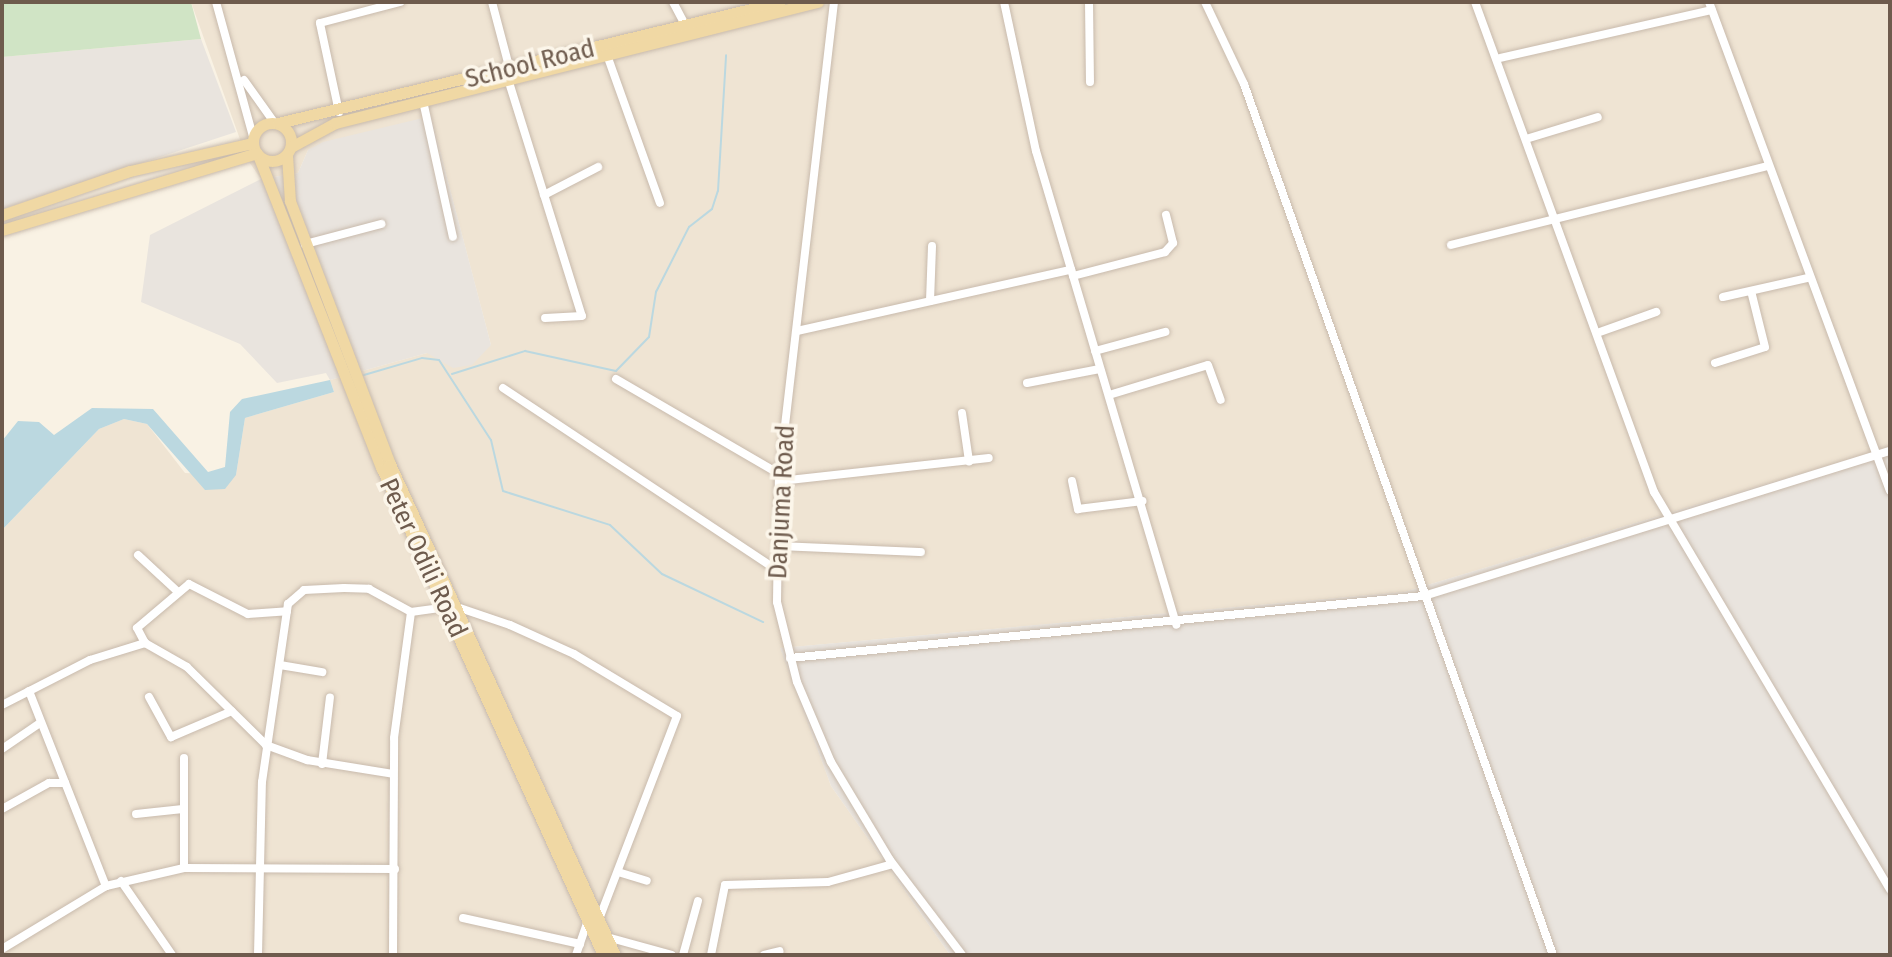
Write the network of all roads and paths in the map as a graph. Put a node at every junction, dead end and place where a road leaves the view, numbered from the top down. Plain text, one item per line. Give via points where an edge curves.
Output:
1 (216, 2) edge
2 (400, 2) edge
3 (492, 2) edge
4 (673, 2) edge
5 (780, 2) edge
6 (818, 2) edge
7 (834, 2) edge
8 (1004, 2) edge
9 (1089, 2) edge
10 (1205, 2) edge
11 (1475, 2) edge
12 (1710, 6) edge
13 (686, 26) junction
14 (607, 55) junction
15 (1500, 58) junction
16 (237, 74) junction
17 (510, 76) junction
18 (1090, 82) dead end
19 (423, 101) junction
20 (339, 112) junction
21 (1598, 117) dead end
22 (276, 123) junction
23 (1526, 139) junction
24 (255, 147) junction
25 (289, 151) junction
26 (1767, 166) junction
27 (598, 167) dead end
28 (544, 195) junction
29 (660, 203) dead end
30 (2, 215) edge
31 (1166, 215) dead end
32 (1555, 218) junction
33 (381, 224) dead end
34 (2, 230) edge
35 (453, 237) dead end
36 (305, 244) junction
37 (1451, 245) dead end
38 (932, 246) dead end
39 (1072, 273) junction
40 (1807, 278) junction
41 (1752, 295) junction
42 (1723, 297) dead end
43 (930, 301) junction
44 (1656, 312) dead end
45 (545, 318) dead end
46 (797, 331) junction
47 (1165, 332) dead end
48 (1597, 333) junction
49 (1095, 351) junction
50 (1715, 363) dead end
51 (1100, 369) junction
52 (616, 379) dead end
53 (1027, 383) dead end
54 (503, 388) dead end
55 (1109, 395) junction
56 (1221, 400) dead end
57 (962, 413) dead end
58 (1890, 451) edge
59 (1871, 457) junction
60 (989, 458) dead end
61 (969, 461) junction
62 (779, 478) junction
63 (1072, 481) dead end
64 (1890, 491) edge
65 (1143, 501) junction
66 (1668, 521) junction
67 (777, 546) junction
68 (921, 552) dead end
69 (138, 555) dead end
70 (777, 570) junction
71 (178, 592) junction
72 (1424, 596) junction
73 (449, 606) junction
74 (287, 611) junction
75 (411, 612) junction
76 (1176, 625) junction
77 (145, 643) junction
78 (790, 658) junction
79 (280, 665) junction
80 (322, 672) dead end
81 (29, 691) junction
82 (149, 697) dead end
83 (330, 697) dead end
84 (2, 705) edge
85 (232, 711) junction
86 (40, 723) junction
87 (266, 745) junction
88 (2, 749) edge
89 (184, 758) dead end
90 (322, 764) junction
91 (393, 774) junction
92 (65, 783) junction
93 (2, 809) edge
94 (183, 809) junction
95 (136, 814) dead end
96 (258, 864) junction
97 (893, 864) junction
98 (184, 868) junction
99 (395, 869) junction
100 (618, 872) junction
101 (121, 881) junction
102 (647, 881) dead end
103 (106, 886) junction
104 (1890, 889) edge
105 (698, 901) dead end
106 (463, 918) dead end
107 (594, 919) junction
108 (607, 937) junction
109 (580, 944) junction
110 (2, 949) edge
111 (780, 951) dead end
112 (172, 955) edge
113 (258, 955) edge
114 (393, 955) edge
115 (576, 955) edge
116 (603, 955) edge
117 (615, 955) edge
118 (672, 955) edge
119 (683, 955) edge
120 (711, 955) edge
121 (764, 955) edge
122 (962, 955) edge
123 (1553, 955) edge

1 - 16 street
2 - 20 street via 320,23
3 - 17 street
4 - 13 street
5 - 13 main road, School Road
6 - 14 main road
7 - 46 street, Danjuma Road
8 - 39 street via 1018,83
9 - 18 street
10 - 72 street via 1244,84
11 - 15 street
12 - 15 street
12 - 26 street
13 - 17 main road, School Road
14 - 17 main road
14 - 29 street
15 - 23 street
16 - 22 street
16 - 24 street
17 - 19 main road
17 - 20 main road, School Road
17 - 28 street
19 - 25 main road via 320,128
19 - 35 street
20 - 22 main road, School Road
21 - 23 street
22 - 24 main road
22 - 25 main road
23 - 32 street
24 - 25 main road via 275,161
24 - 30 main road via 130,171
24 - 34 main road
24 - 73 main road, Peter Odili Road
25 - 36 main road, Peter Odili Road via 287,188
26 - 32 street
26 - 40 street
27 - 28 street
28 - 45 street via 582,316
31 - 39 street via 1173,243 1165,252
32 - 37 street
32 - 48 street
33 - 36 street
36 - 73 main road, Peter Odili Road
38 - 43 street
39 - 43 street
39 - 49 street
40 - 41 street
40 - 59 street
41 - 42 street
41 - 50 street via 1765,347
43 - 46 street
44 - 48 street
46 - 62 street, Danjuma Road
47 - 49 street
48 - 66 street
49 - 51 street
51 - 53 street
51 - 55 street
52 - 62 street
54 - 70 street
55 - 56 street via 1208,365
55 - 65 street
57 - 61 street
58 - 59 street
59 - 64 street
59 - 66 street
60 - 61 street
61 - 62 street
62 - 67 street, Danjuma Road
63 - 65 street via 1078,509
65 - 76 street
66 - 72 street
66 - 104 street
67 - 68 street
67 - 70 street, Danjuma Road
69 - 71 street
70 - 78 street, Danjuma Road
71 - 74 street via 196,584 248,614
71 - 77 street via 137,628
72 - 76 street
72 - 123 street
73 - 75 street
73 - 100 street via 574,654 677,716
73 - 107 main road, Peter Odili Road
74 - 75 street via 304,590 344,588 369,589
74 - 79 street
75 - 91 street via 399,657
76 - 78 street
77 - 81 street via 90,660
77 - 85 street via 187,667
78 - 97 street, Danjuma Road via 831,762
79 - 80 street
79 - 87 street
81 - 84 street
81 - 86 street
82 - 85 street via 171,737
83 - 90 street
85 - 87 street
86 - 88 street
86 - 92 street
87 - 90 street
87 - 96 street
89 - 94 street
90 - 91 street
91 - 99 street
92 - 93 street via 49,783
92 - 103 street
94 - 95 street
94 - 98 street
96 - 98 street
96 - 99 street
96 - 113 street
97 - 120 street via 828,882 725,885
97 - 122 street, Danjuma Road
98 - 101 street
99 - 114 street
100 - 102 street
100 - 107 street
101 - 103 street
101 - 112 street
103 - 110 street
105 - 119 street
106 - 109 street
107 - 108 main road, Peter Odili Road
107 - 109 street
107 - 116 main road, Peter Odili Road
108 - 117 main road, Peter Odili Road
108 - 118 street
109 - 115 street
111 - 121 street

